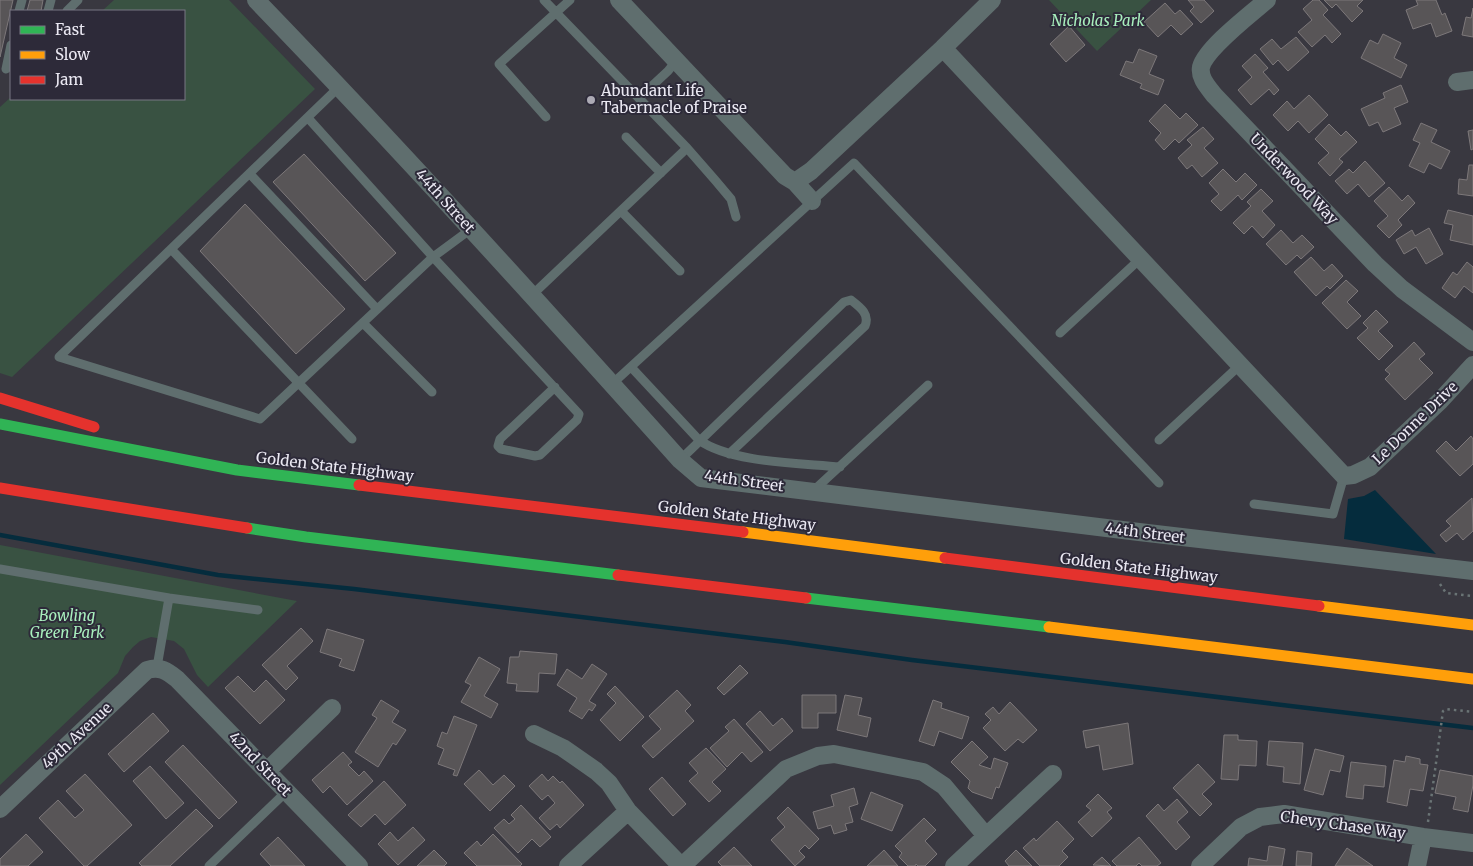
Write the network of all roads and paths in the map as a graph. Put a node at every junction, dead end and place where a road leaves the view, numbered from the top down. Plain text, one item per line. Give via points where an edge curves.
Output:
1 (78, 0) edge
2 (256, 0) edge
3 (544, 0) edge
4 (570, 0) edge
5 (618, 0) edge
6 (992, 0) edge
7 (1267, 0) edge
8 (68, 10) edge
9 (555, 12) junction
10 (943, 48) junction
11 (10, 50) edge
12 (676, 61) junction
13 (6, 69) edge
14 (340, 86) junction
15 (639, 98) junction
16 (546, 117) dead end
17 (308, 118) junction
18 (626, 137) dead end
19 (687, 148) junction
20 (661, 173) junction
21 (250, 174) junction
22 (795, 182) junction
23 (812, 201) junction
24 (621, 211) junction
25 (736, 217) dead end
26 (471, 229) junction
27 (171, 249) junction
28 (433, 257) junction
29 (1140, 259) junction
30 (680, 271) dead end
31 (531, 296) junction
32 (377, 309) junction
33 (363, 323) junction
34 (1060, 333) dead end
35 (1473, 342) edge
36 (1473, 365) edge
37 (1240, 366) junction
38 (631, 367) junction
39 (299, 382) junction
40 (612, 384) junction
41 (928, 385) dead end
42 (555, 387) junction
43 (432, 392) dead end
44 (0, 398) edge
45 (0, 424) edge
46 (104, 430) dead end
47 (133, 438) dead end
48 (352, 439) dead end
49 (699, 440) junction
50 (1159, 440) dead end
51 (729, 454) junction
52 (680, 460) junction
53 (840, 467) junction
54 (237, 470) junction
55 (1349, 475) junction
56 (1159, 483) dead end
57 (0, 488) edge
58 (813, 491) junction
59 (1254, 504) dead end
60 (0, 569) edge
61 (1473, 571) edge
62 (1446, 593) dead end
63 (1473, 596) edge
64 (169, 598) junction
65 (258, 610) dead end
66 (1473, 625) edge
67 (157, 667) junction
68 (1473, 679) edge
69 (332, 708) dead end
70 (1473, 712) edge
71 (534, 734) dead end
72 (267, 771) junction
73 (1053, 774) dead end
74 (286, 792) junction
75 (0, 809) edge
76 (628, 810) junction
77 (1426, 830) junction
78 (986, 836) junction
79 (1473, 843) edge
80 (209, 866) edge
81 (359, 866) edge
82 (568, 866) edge
83 (682, 866) edge
84 (954, 866) edge
85 (1200, 866) edge
86 (1417, 866) edge

1 - 8 lane
2 - 14 street, 44th Street
3 - 9 lane
4 - 9 lane
5 - 12 street
6 - 10 street
7 - 35 street, Underwood Way via 1206,57 1201,68 1202,80 1388,277
9 - 15 lane
9 - 16 lane via 499,64
10 - 22 street via 811,171
10 - 29 street
11 - 13 lane
12 - 15 lane
12 - 22 street
14 - 17 lane
14 - 26 street, 44th Street
15 - 19 lane
17 - 21 lane
17 - 28 lane
18 - 20 lane
19 - 20 lane
19 - 25 lane via 731,199
20 - 24 lane
21 - 27 lane
21 - 32 lane
22 - 23 street
23 - 38 lane
23 - 56 lane via 854,163
24 - 30 lane
24 - 31 lane
26 - 28 lane
26 - 31 street, 44th Street
27 - 39 lane
27 - 39 lane via 59,357 260,419
28 - 32 lane
28 - 42 lane
29 - 34 lane
29 - 37 street
31 - 40 street, 44th Street
32 - 33 lane
33 - 39 lane
33 - 43 lane
36 - 55 street, Le Donne Drive via 1370,467
37 - 50 lane
37 - 55 street
38 - 40 lane
38 - 49 lane
39 - 48 lane
40 - 52 street, 44th Street
41 - 53 lane
42 - 42 lane via 579,414 577,420 538,456 502,450 498,446 500,439
44 - 46 highway
45 - 54 highway, Golden State Highway
47 - 54 highway
49 - 51 lane via 710,448
49 - 51 lane via 844,302 851,300 867,316 864,326
49 - 52 lane
51 - 53 lane
52 - 58 street, 44th Street via 701,478
53 - 58 lane
54 - 66 highway, Golden State Highway
55 - 59 lane via 1333,514
57 - 68 highway via 306,537
58 - 61 street, 44th Street
60 - 64 lane
62 - 63 path
64 - 65 lane
64 - 67 lane
67 - 72 street, 42nd Street via 177,679
67 - 75 street, 49th Avenue via 147,670
69 - 72 street
70 - 77 path via 1443,711
71 - 76 street via 563,748 596,771
72 - 74 street, 42nd Street
73 - 78 street
74 - 80 lane
74 - 81 street, 42nd Street
76 - 82 street
76 - 83 street
77 - 79 street, Chevy Chase Way
77 - 85 street, Chevy Chase Way via 1284,814 1260,817 1241,827
77 - 86 street
78 - 83 street via 944,786 923,772 834,754 818,756 786,769
78 - 84 street

